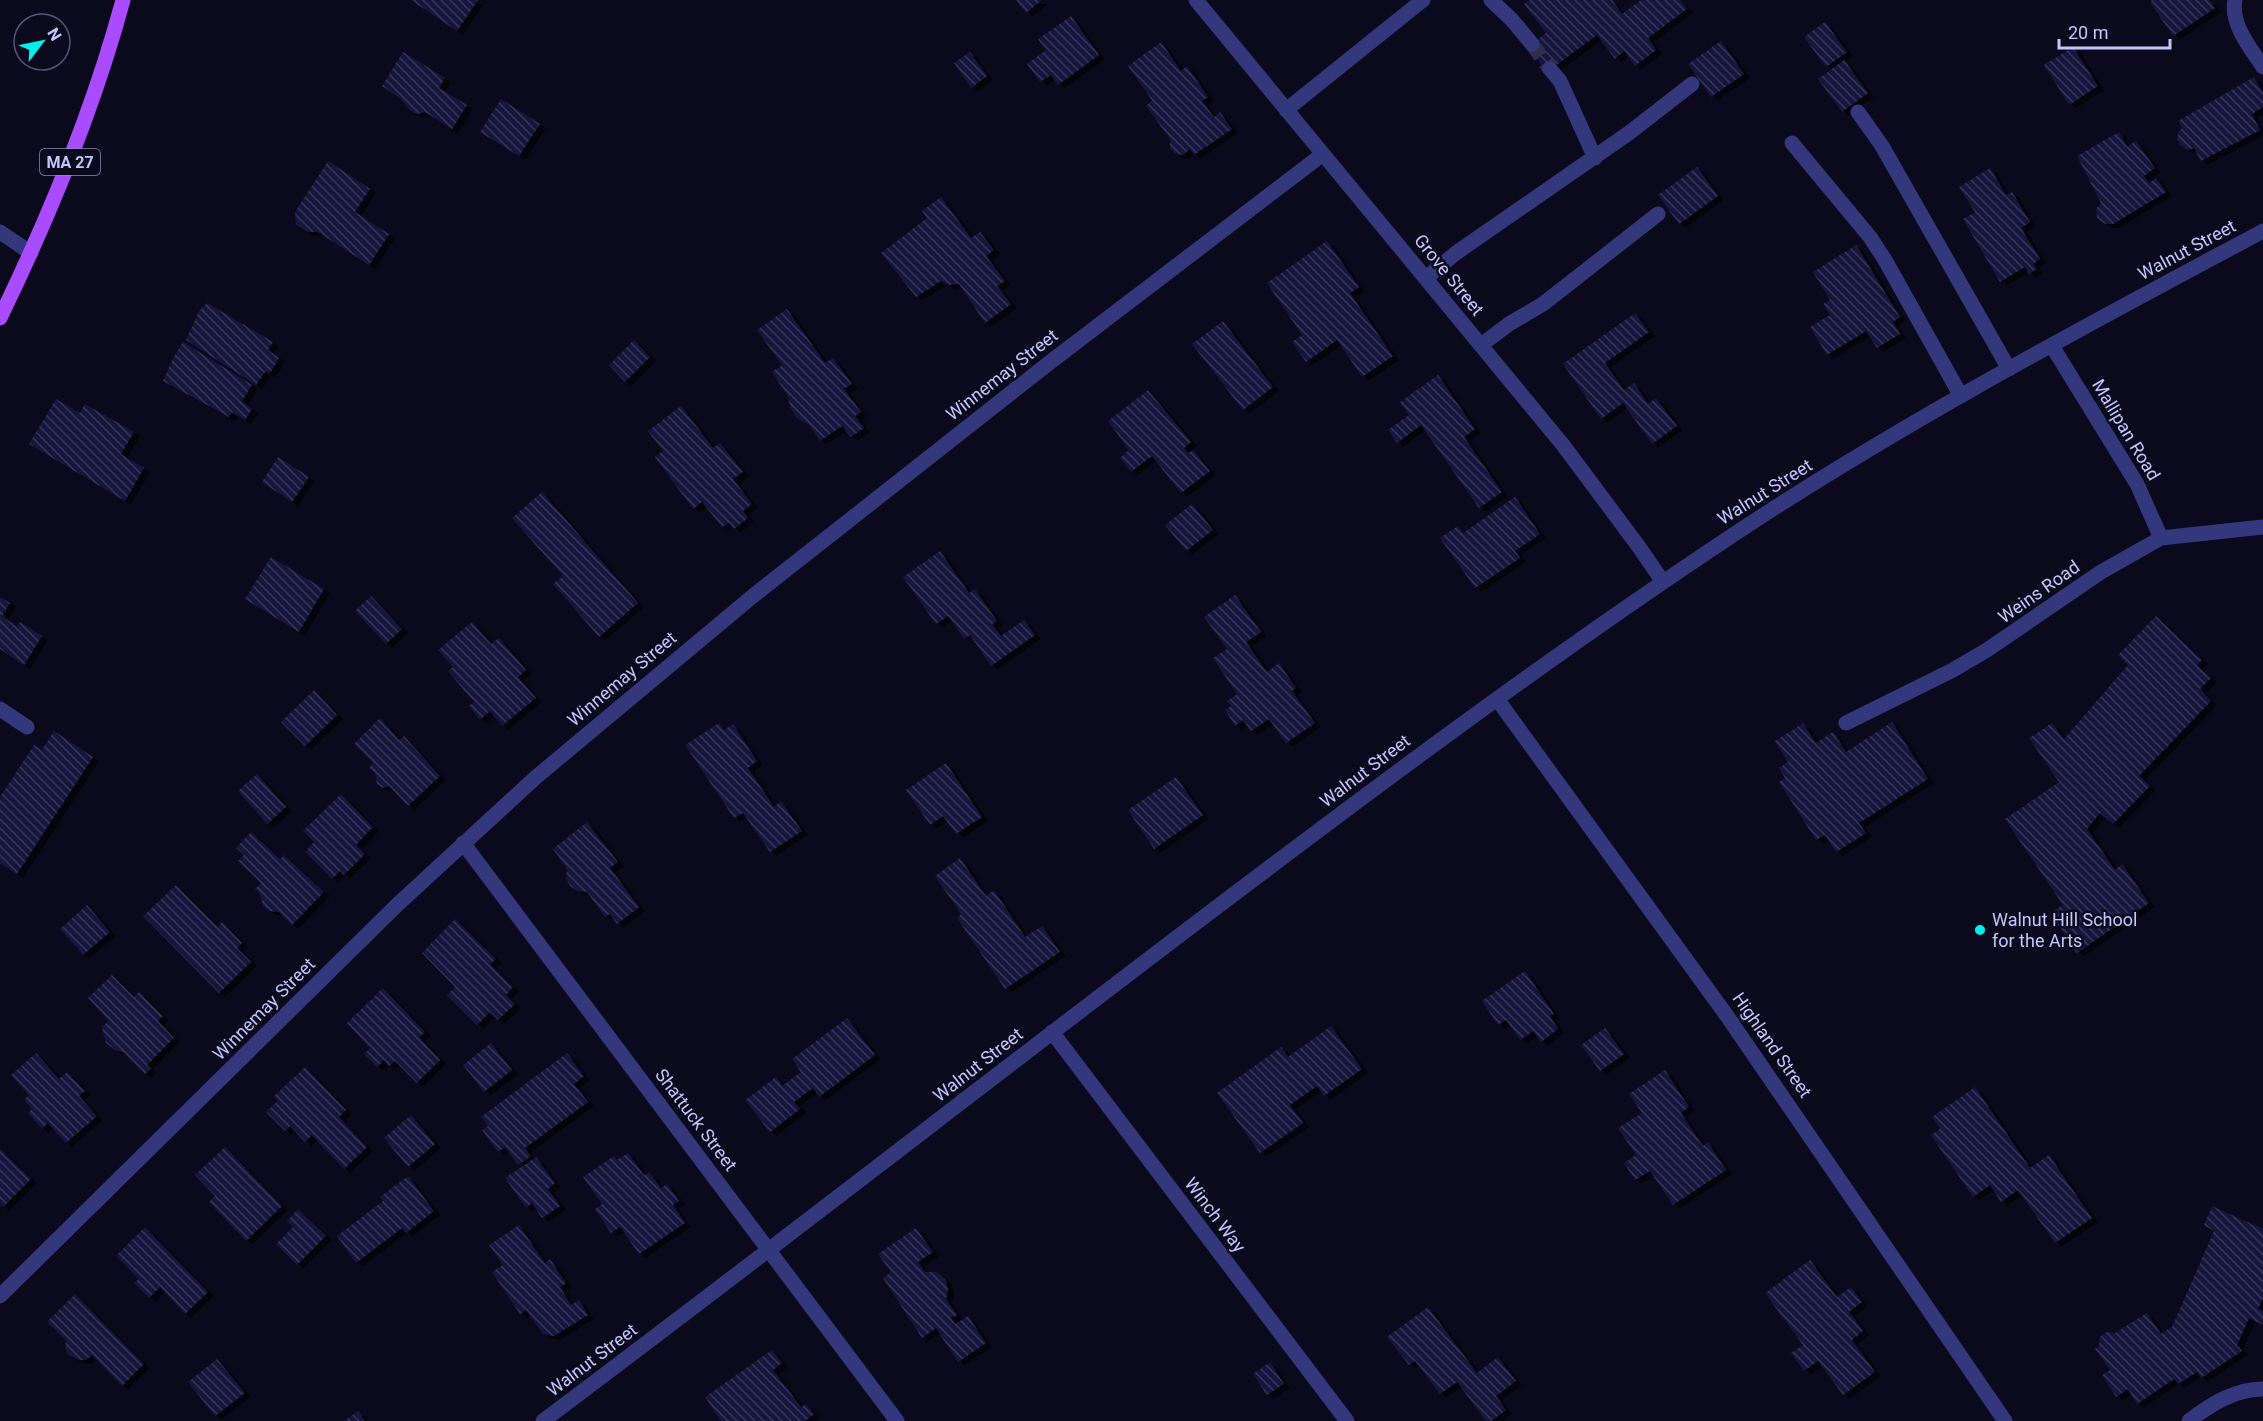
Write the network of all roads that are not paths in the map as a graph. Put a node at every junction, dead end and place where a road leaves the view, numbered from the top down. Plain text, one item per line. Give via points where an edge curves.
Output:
1 (123, 0) edge
2 (1196, 0) edge
3 (1423, 0) edge
4 (1491, 0) edge
5 (2235, 0) edge
6 (1532, 45) tunnel mouth
7 (2263, 67) edge
8 (1550, 69) tunnel mouth
9 (1692, 84) dead end
10 (1286, 110) junction
11 (1858, 112) dead end
12 (1792, 143) dead end
13 (1323, 154) junction
14 (1594, 158) junction
15 (1658, 214) dead end
16 (2263, 231) edge
17 (0, 232) edge
18 (31, 253) junction
19 (1426, 278) junction
20 (0, 318) edge
21 (1481, 345) junction
22 (2052, 346) junction
23 (2009, 369) junction
24 (1961, 396) junction
25 (2263, 527) edge
26 (2161, 538) junction
27 (1663, 582) junction
28 (1497, 699) junction
29 (0, 709) edge
30 (1846, 723) dead end
31 (27, 727) dead end
32 (463, 843) junction
33 (1052, 1032) junction
34 (770, 1251) junction
35 (0, 1296) edge
36 (2263, 1389) edge
37 (543, 1421) edge
38 (897, 1421) edge
39 (1347, 1421) edge
40 (2005, 1421) edge
41 (2189, 1421) edge

1 - 18 main road, MA 27 via 77,144
2 - 10 street, Grove Street
3 - 10 street
4 - 6 street
5 - 7 street via 2240,30
8 - 14 street via 1564,90
9 - 14 street
10 - 13 street, Grove Street
11 - 23 street
12 - 24 street via 1870,237
13 - 19 street, Grove Street
13 - 32 street, Winnemay Street via 1048,363 753,596
14 - 19 street
15 - 21 street via 1543,304
16 - 22 street, Walnut Street
17 - 18 street
18 - 20 main road, MA 27
19 - 21 street, Grove Street
21 - 27 street, Grove Street via 1563,445
22 - 23 street, Walnut Street
22 - 26 street, Mallipan Road via 2137,484
23 - 24 street, Walnut Street
24 - 27 street, Walnut Street via 1806,489
25 - 26 street, Weins Road
26 - 30 street, Weins Road via 2101,572 1987,651
27 - 28 street, Walnut Street
28 - 33 street, Walnut Street
28 - 40 street, Highland Street via 1727,1016
29 - 31 street
32 - 34 street, Shattuck Street
32 - 35 street, Winnemay Street
33 - 34 street, Walnut Street
33 - 39 street, Winch Way
34 - 37 street, Walnut Street
34 - 38 street, Shattuck Street
36 - 41 street via 2229,1395

